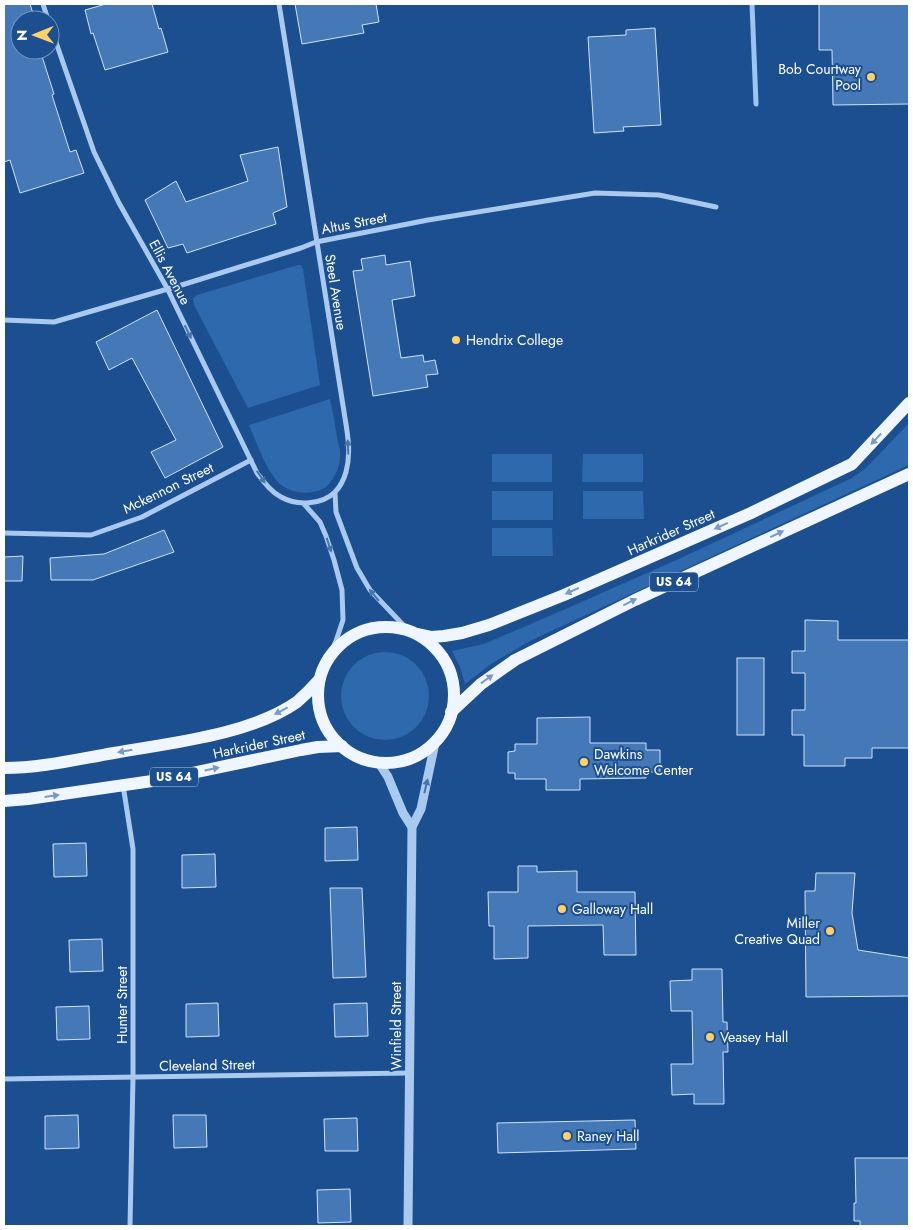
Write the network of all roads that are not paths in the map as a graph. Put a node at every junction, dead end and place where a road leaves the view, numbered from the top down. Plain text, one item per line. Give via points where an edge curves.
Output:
1 (279, 4) edge
2 (60, 53) edge
3 (716, 207) dead end
4 (316, 242) junction
5 (167, 288) junction
6 (4, 320) edge
7 (909, 403) edge
8 (251, 460) junction
9 (909, 474) edge
10 (335, 493) junction
11 (304, 504) junction
12 (4, 533) edge
13 (413, 632) junction
14 (326, 663) junction
15 (319, 680) junction
16 (451, 712) junction
17 (435, 743) junction
18 (342, 746) junction
19 (379, 763) junction
20 (4, 768) edge
21 (123, 785) junction
22 (4, 801) edge
23 (412, 827) junction
24 (410, 1073) junction
25 (133, 1077) junction
26 (4, 1079) edge
27 (130, 1226) edge
28 (408, 1226) edge

1 - 4 street, Steel Avenue
2 - 5 street, Ellis Avenue via 94,152
3 - 4 street, Altus Street via 659,194 595,193
4 - 5 street, Altus Street
10 -> 4 street, Steel Avenue via 346,474 348,444
5 - 6 street, Altus Street via 54,322
5 -> 8 street, Ellis Avenue
7 -> 13 main road, Harkrider Street / US 64 via 852,464 751,513 489,625 444,636 432,637
8 -> 11 street, Ellis Avenue via 274,492
8 - 12 street, Mckennon Street via 142,517 91,535
16 -> 9 main road, US 64 via 514,660 635,600
10 - 11 street
13 -> 10 street via 370,590 357,568 336,512
11 -> 14 street via 320,522 342,590 343,620
13 - 14 main road via 391,627 372,628 353,635 337,647
13 - 16 main road via 429,643 444,660 452,680
14 - 15 main road
15 - 18 main road via 318,698 323,720 334,740
15 -> 20 main road, Harkrider Street / US 64 via 308,693 284,710 226,732 55,763
16 - 17 main road
17 - 19 main road via 400,761
23 -> 17 street, Winfield Street via 421,809
18 - 19 main road via 362,758
21 -> 18 main road, Harkrider Street / US 64 via 301,750
19 - 23 street, Winfield Street
22 -> 21 main road, Harkrider Street / US 64
21 - 25 street, Hunter Street via 133,849
23 - 24 street, Winfield Street
24 - 25 street, Cleveland Street
24 - 28 street, Winfield Street
25 - 26 street, Cleveland Street
25 - 27 street, Hunter Street

